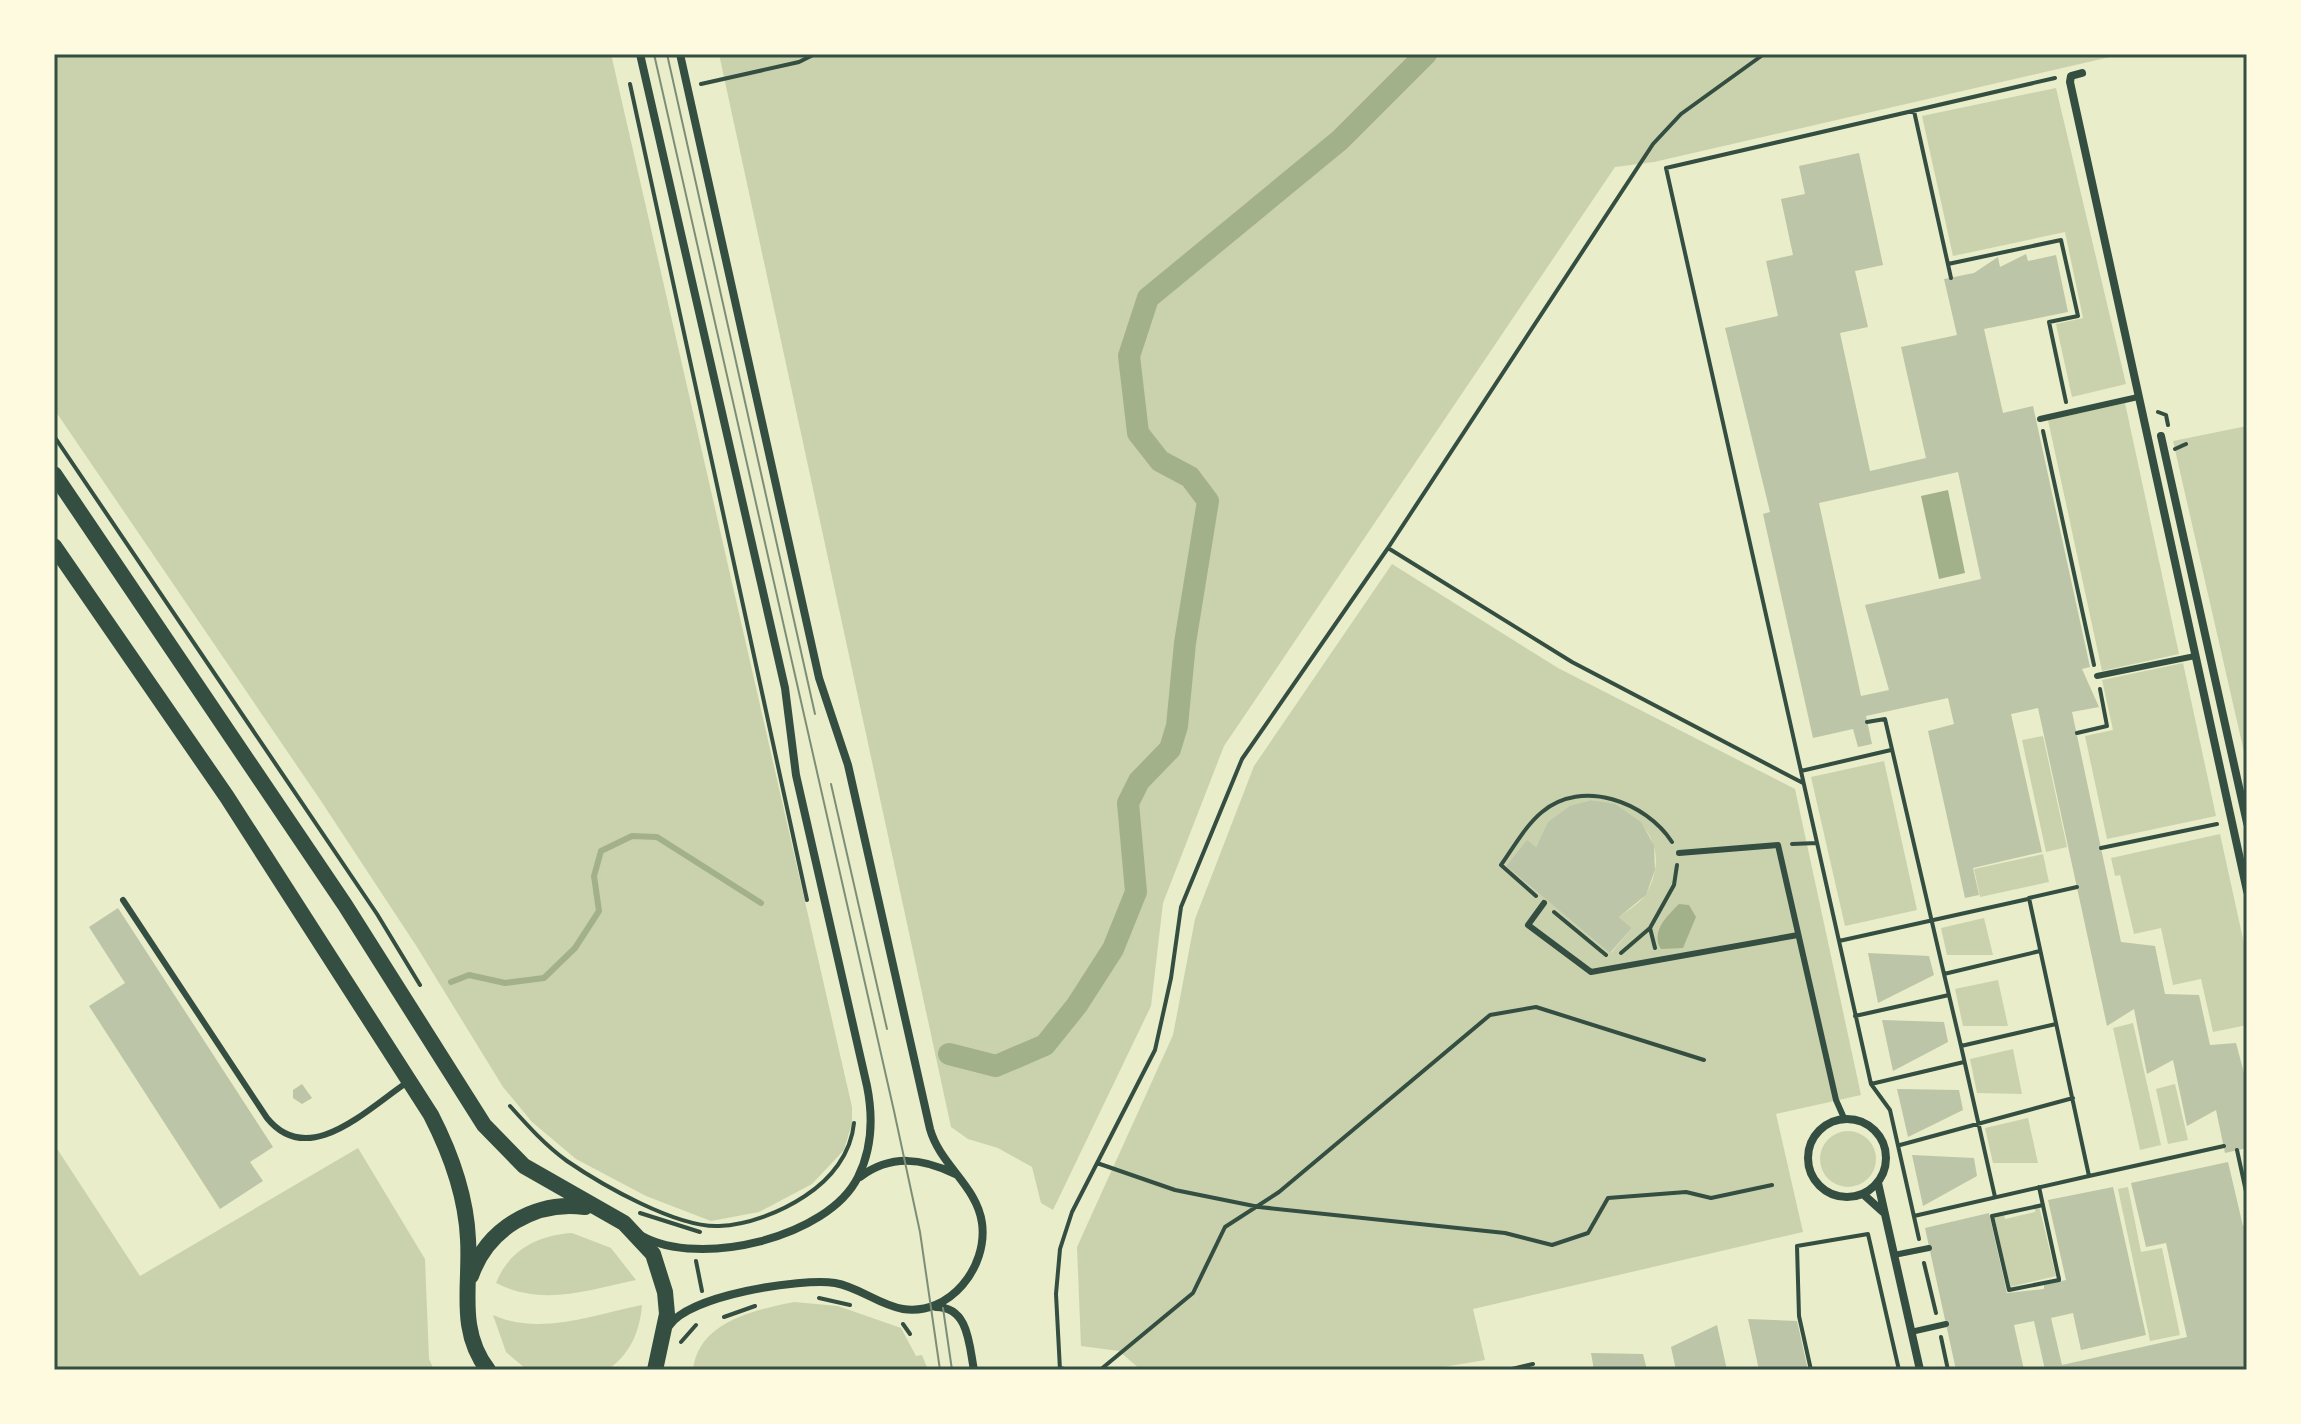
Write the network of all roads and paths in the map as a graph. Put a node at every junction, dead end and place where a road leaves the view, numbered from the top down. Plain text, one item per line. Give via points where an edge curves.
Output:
1 (640, 54) edge
2 (680, 54) edge
3 (815, 54) edge
4 (1764, 54) edge
5 (627, 70) dead end
6 (2078, 74) joint
7 (696, 84) dead end
8 (1914, 111) junction
9 (1948, 264) junction
10 (1951, 278) dead end
11 (2138, 397) junction
12 (2067, 405) dead end
13 (2040, 419) joint
14 (54, 436) edge
15 (2161, 436) dead end
16 (2186, 444) dead end
17 (2180, 448) dead end
18 (54, 474) edge
19 (54, 546) edge
20 (1388, 548) junction
21 (2195, 656) junction
22 (2097, 676) junction
23 (1867, 722) dead end
24 (2077, 733) dead end
25 (1891, 750) junction
26 (786, 769) dead end
27 (1801, 771) junction
28 (1803, 783) junction
29 (2231, 821) junction
30 (2247, 823) edge
31 (1817, 843) junction
32 (1778, 845) junction
33 (2101, 848) dead end
34 (1679, 853) junction
35 (2077, 887) dead end
36 (2247, 891) edge
37 (814, 895) dead end
38 (2029, 898) junction
39 (123, 900) dead end
40 (1544, 903) junction
41 (809, 908) dead end
42 (1930, 921) junction
43 (1650, 928) junction
44 (1798, 935) junction
45 (1839, 941) junction
46 (2040, 951) junction
47 (1663, 960) junction
48 (1944, 974) junction
49 (425, 993) dead end
50 (1949, 995) junction
51 (1855, 1016) junction
52 (2056, 1024) junction
53 (1961, 1046) junction
54 (1704, 1060) dead end
55 (1964, 1062) junction
56 (411, 1080) junction
57 (1871, 1084) junction
58 (2073, 1098) junction
59 (510, 1106) dead end
60 (860, 1117) dead end
61 (1844, 1118) junction
62 (854, 1120) dead end
63 (1978, 1122) junction
64 (1900, 1145) junction
65 (2224, 1146) dead end
66 (2237, 1150) dead end
67 (1097, 1163) junction
68 (847, 1164) dead end
69 (956, 1175) junction
70 (2089, 1176) junction
71 (858, 1179) junction
72 (1878, 1183) junction
73 (1772, 1185) dead end
74 (2039, 1187) junction
75 (1863, 1194) junction
76 (2247, 1196) edge
77 (1995, 1197) junction
78 (2043, 1205) junction
79 (1257, 1206) junction
80 (596, 1209) junction
81 (634, 1210) dead end
82 (1885, 1214) junction
83 (1914, 1216) junction
84 (784, 1217) dead end
85 (689, 1231) junction
86 (636, 1232) junction
87 (693, 1247) junction
88 (1925, 1248) junction
89 (1894, 1255) junction
90 (466, 1297) junction
91 (814, 1297) dead end
92 (770, 1302) dead end
93 (705, 1303) junction
94 (931, 1307) junction
95 (859, 1309) dead end
96 (724, 1317) dead end
97 (898, 1322) dead end
98 (1942, 1325) junction
99 (1911, 1332) junction
100 (910, 1334) dead end
101 (662, 1341) junction
102 (677, 1353) dead end
103 (1533, 1364) dead end
104 (1060, 1369) edge
105 (488, 1370) edge
106 (646, 1370) edge
107 (655, 1370) edge
108 (974, 1370) edge
109 (1068, 1370) edge
110 (1100, 1370) edge
111 (1508, 1370) edge
112 (1811, 1370) edge
113 (1899, 1370) edge
114 (1920, 1370) edge
115 (1948, 1370) edge

1 - 71 street via 785,688 796,775 867,1086 870,1130
2 - 69 street via 819,678 848,765 930,1129
3 - 7 path
4 - 20 path via 1681,114 1653,144
5 - 41 path
6 - 8 path
6 - 11 street via 2070,82
8 - 9 path
8 - 27 path via 1666,168
9 - 10 path
9 - 12 path via 2061,240 2078,316 2049,322
11 - 13 lane
11 - 21 street
13 - 22 path
14 - 49 path
15 - 30 street
16 - 17 path
18 - 80 main road via 345,905 484,1125 524,1166
19 - 56 main road via 227,797
20 - 28 path via 1572,662
20 - 67 path via 1242,759 1181,907 1155,1050
21 - 22 lane
21 - 29 street
22 - 24 path via 2107,726
23 - 25 path via 1885,719
25 - 27 path
25 - 42 path
26 - 37 path
27 - 28 path
28 - 31 path
29 - 33 path
29 - 36 street
31 - 32 path
31 - 45 path
32 - 34 lane
32 - 44 lane
34 - 40 path via 1657,824 1628,804 1607,797 1553,804 1540,813 1501,865
34 - 43 path via 1674,885
35 - 38 path
38 - 42 path
38 - 46 path
39 - 56 lane via 267,1118 283,1134 298,1140 322,1138
40 - 43 path via 1612,961
40 - 47 lane via 1528,925 1591,972
42 - 45 path
42 - 48 path
43 - 47 path
44 - 47 lane
44 - 61 lane
45 - 51 path
46 - 48 path
46 - 52 path
48 - 50 path
50 - 51 path
50 - 53 path
51 - 57 path
52 - 53 path
52 - 58 path
53 - 55 path
54 - 79 path via 1536,1007 1490,1015
55 - 57 path
55 - 63 path
56 - 90 main road via 442,1136 457,1177 468,1241
57 - 64 path via 1890,1110
58 - 63 path
58 - 70 path
59 - 62 path via 552,1149 585,1172 674,1216 718,1226 782,1209 820,1186 844,1156
60 - 68 path
61 - 72 street via 1869,1125 1879,1134 1887,1159
61 - 75 street via 1820,1130 1808,1154 1809,1167 1815,1180 1836,1196
63 - 64 path
63 - 77 path
64 - 83 path
65 - 70 path
66 - 76 path
67 - 79 path via 1175,1190
67 - 104 path via 1060,1249
69 - 71 street via 925,1161 905,1160 879,1166
69 - 94 street via 979,1209 982,1247 966,1281
70 - 74 path
71 - 87 street via 836,1203 805,1224 729,1247
72 - 75 street
72 - 82 street
73 - 79 path via 1711,1198 1686,1192 1608,1198 1588,1233 1552,1245 1505,1233
74 - 77 path
74 - 78 path
75 - 82 street
77 - 83 path
78 - 78 path via 1992,1216 2011,1290 2059,1280
79 - 110 path via 1225,1227 1193,1293
80 - 86 main road
80 - 90 main road via 551,1207 518,1219 483,1250
81 - 85 path
82 - 89 street
83 - 88 path
84 - 85 path via 724,1232
85 - 87 path
86 - 87 street via 661,1243
86 - 101 main road via 659,1267 665,1292
87 - 93 path
88 - 89 lane
88 - 98 path
89 - 99 street
90 - 105 main road via 470,1332
91 - 95 path
92 - 96 path
93 - 94 street via 779,1286 835,1283 901,1309
93 - 101 street via 680,1314
93 - 102 path via 708,1318 689,1331
94 - 108 street via 948,1308 963,1322
97 - 100 path
98 - 99 lane
98 - 115 path
99 - 114 street
101 - 106 main road
101 - 107 main road
103 - 111 path
104 - 109 path
112 - 113 path via 1799,1316 1797,1246 1868,1234

